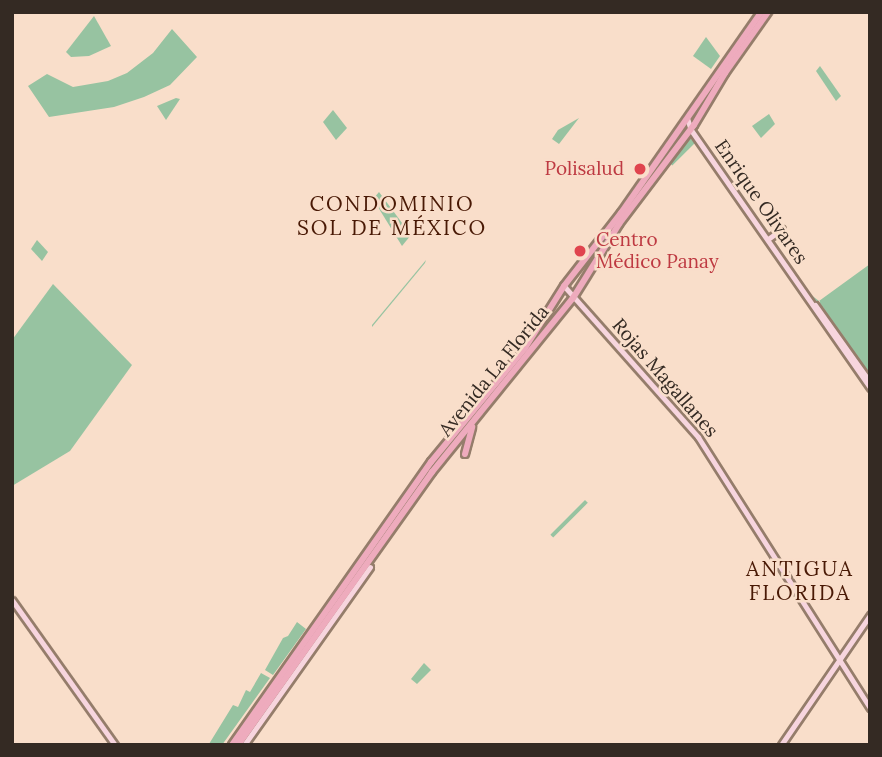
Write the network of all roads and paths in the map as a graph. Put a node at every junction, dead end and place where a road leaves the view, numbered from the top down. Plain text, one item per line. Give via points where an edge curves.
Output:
1 (761, 12) edge
2 (768, 12) edge
3 (698, 102) junction
4 (706, 107) junction
5 (687, 118) junction
6 (691, 130) junction
7 (782, 229) dead end
8 (768, 239) junction
9 (577, 269) junction
10 (589, 276) junction
11 (564, 286) junction
12 (573, 298) junction
13 (812, 303) junction
14 (547, 313) junction
15 (556, 320) junction
16 (870, 382) edge
17 (870, 388) edge
18 (472, 425) junction
19 (454, 432) junction
20 (461, 439) junction
21 (465, 454) dead end
22 (402, 509) junction
23 (382, 543) junction
24 (370, 567) joint
25 (337, 596) junction
26 (346, 601) junction
27 (13, 603) edge
28 (321, 611) dead end
29 (870, 615) edge
30 (331, 616) junction
31 (315, 633) junction
32 (839, 660) junction
33 (870, 708) edge
34 (237, 741) edge
35 (115, 745) edge
36 (231, 745) edge
37 (244, 745) edge
38 (781, 745) edge

1 - 3 main road, Avenida La Florida
2 - 4 main road, Avenida La Florida
3 - 4 main road
3 - 5 main road, Avenida La Florida
4 - 6 main road, Avenida La Florida
5 - 6 main road, Enrique Olivares
5 - 9 main road, Avenida La Florida
6 - 8 main road, Enrique Olivares
6 - 10 main road, Avenida La Florida via 627,213
7 - 8 main road
8 - 13 main road, Enrique Olivares
9 - 10 main road
9 - 11 main road, Avenida La Florida
10 - 12 main road, Avenida La Florida
11 - 12 main road, Rojas Magallanes
11 - 14 main road, Avenida La Florida
12 - 15 main road, Avenida La Florida
12 - 32 main road, Rojas Magallanes via 698,437
13 - 16 main road, Enrique Olivares
13 - 17 main road, Enrique Olivares
14 - 15 main road via 549,319
14 - 19 main road, Avenida La Florida via 516,361
15 - 18 main road, Avenida La Florida
18 - 20 main road, Avenida La Florida
18 - 21 main road
19 - 20 main road
19 - 22 main road, Avenida La Florida
20 - 22 main road, Avenida La Florida
22 - 23 main road, Avenida La Florida
22 - 25 main road, Avenida La Florida
23 - 24 main road
23 - 30 main road, Avenida La Florida
24 - 26 main road
25 - 28 main road
25 - 31 main road, Avenida La Florida
26 - 30 main road
26 - 37 main road
27 - 35 main road
29 - 32 main road
30 - 31 main road, Avenida La Florida
31 - 34 main road, Avenida La Florida
32 - 33 main road, Rojas Magallanes
32 - 38 main road
34 - 36 main road, Avenida La Florida

